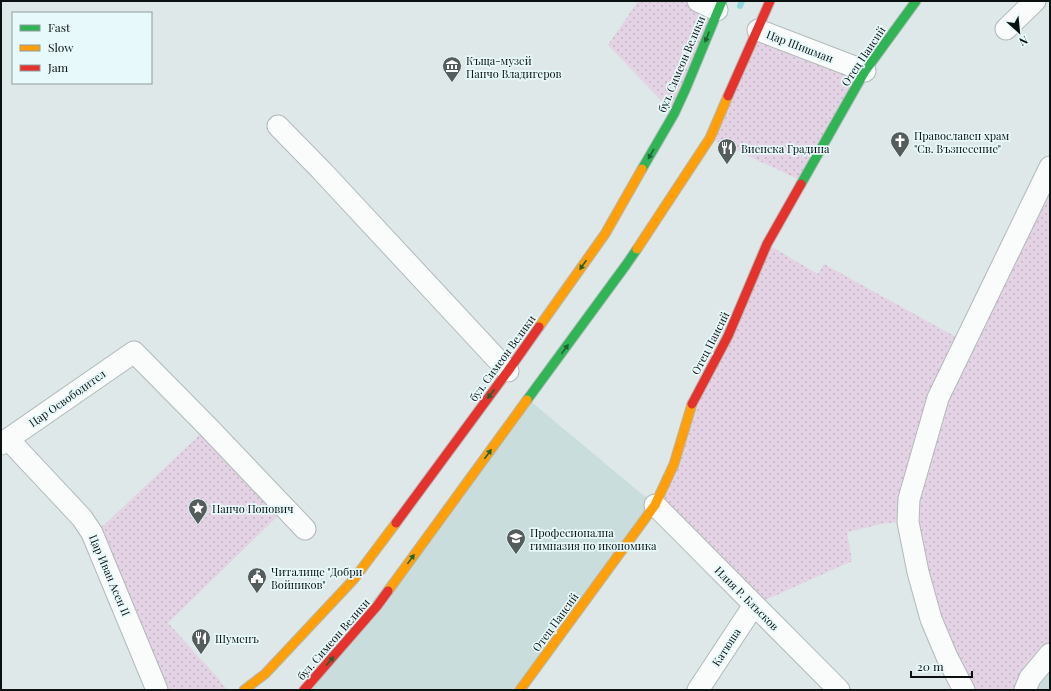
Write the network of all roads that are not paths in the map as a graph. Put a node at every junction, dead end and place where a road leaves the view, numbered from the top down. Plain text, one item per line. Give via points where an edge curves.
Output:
1 (698, 1) edge
2 (770, 1) edge
3 (916, 1) edge
4 (1035, 1) edge
5 (720, 6) edge
6 (1006, 29) dead end
7 (758, 30) junction
8 (865, 71) junction
9 (278, 126) dead end
10 (1050, 167) edge
11 (508, 371) junction
12 (5, 441) edge
13 (655, 505) junction
14 (305, 528) dead end
15 (754, 605) junction
16 (1050, 654) edge
17 (157, 690) edge
18 (244, 690) edge
19 (304, 690) edge
20 (520, 690) edge
21 (698, 690) edge
22 (839, 690) edge
23 (964, 690) edge
24 (1025, 690) edge

1 - 5 street
2 - 7 main road, бул. Симеон Велики
3 - 8 main road, Отец Паисий
4 - 6 street
5 -> 11 main road, бул. Симеон Велики via 674,114 605,234
7 - 8 street, Цар Шишман
19 -> 7 main road, бул. Симеон Велики via 378,606 626,265 710,138
8 - 13 main road, Отец Паисий via 767,244 728,336 693,402 674,464
9 - 11 street
10 - 23 street via 938,398 909,498 908,522 918,572 932,619
11 -> 18 main road, бул. Симеон Велики via 354,579 265,674
12 - 14 street, Цар Освободител via 134,352
12 - 17 street, Цар Иван Асен II via 82,518 92,533
13 - 15 street, Илия Р. Блъсков
13 - 20 main road, Отец Паисий
15 - 21 street, Катюша
15 - 22 street, Илия Р. Блъсков
16 - 24 street via 1030,678

